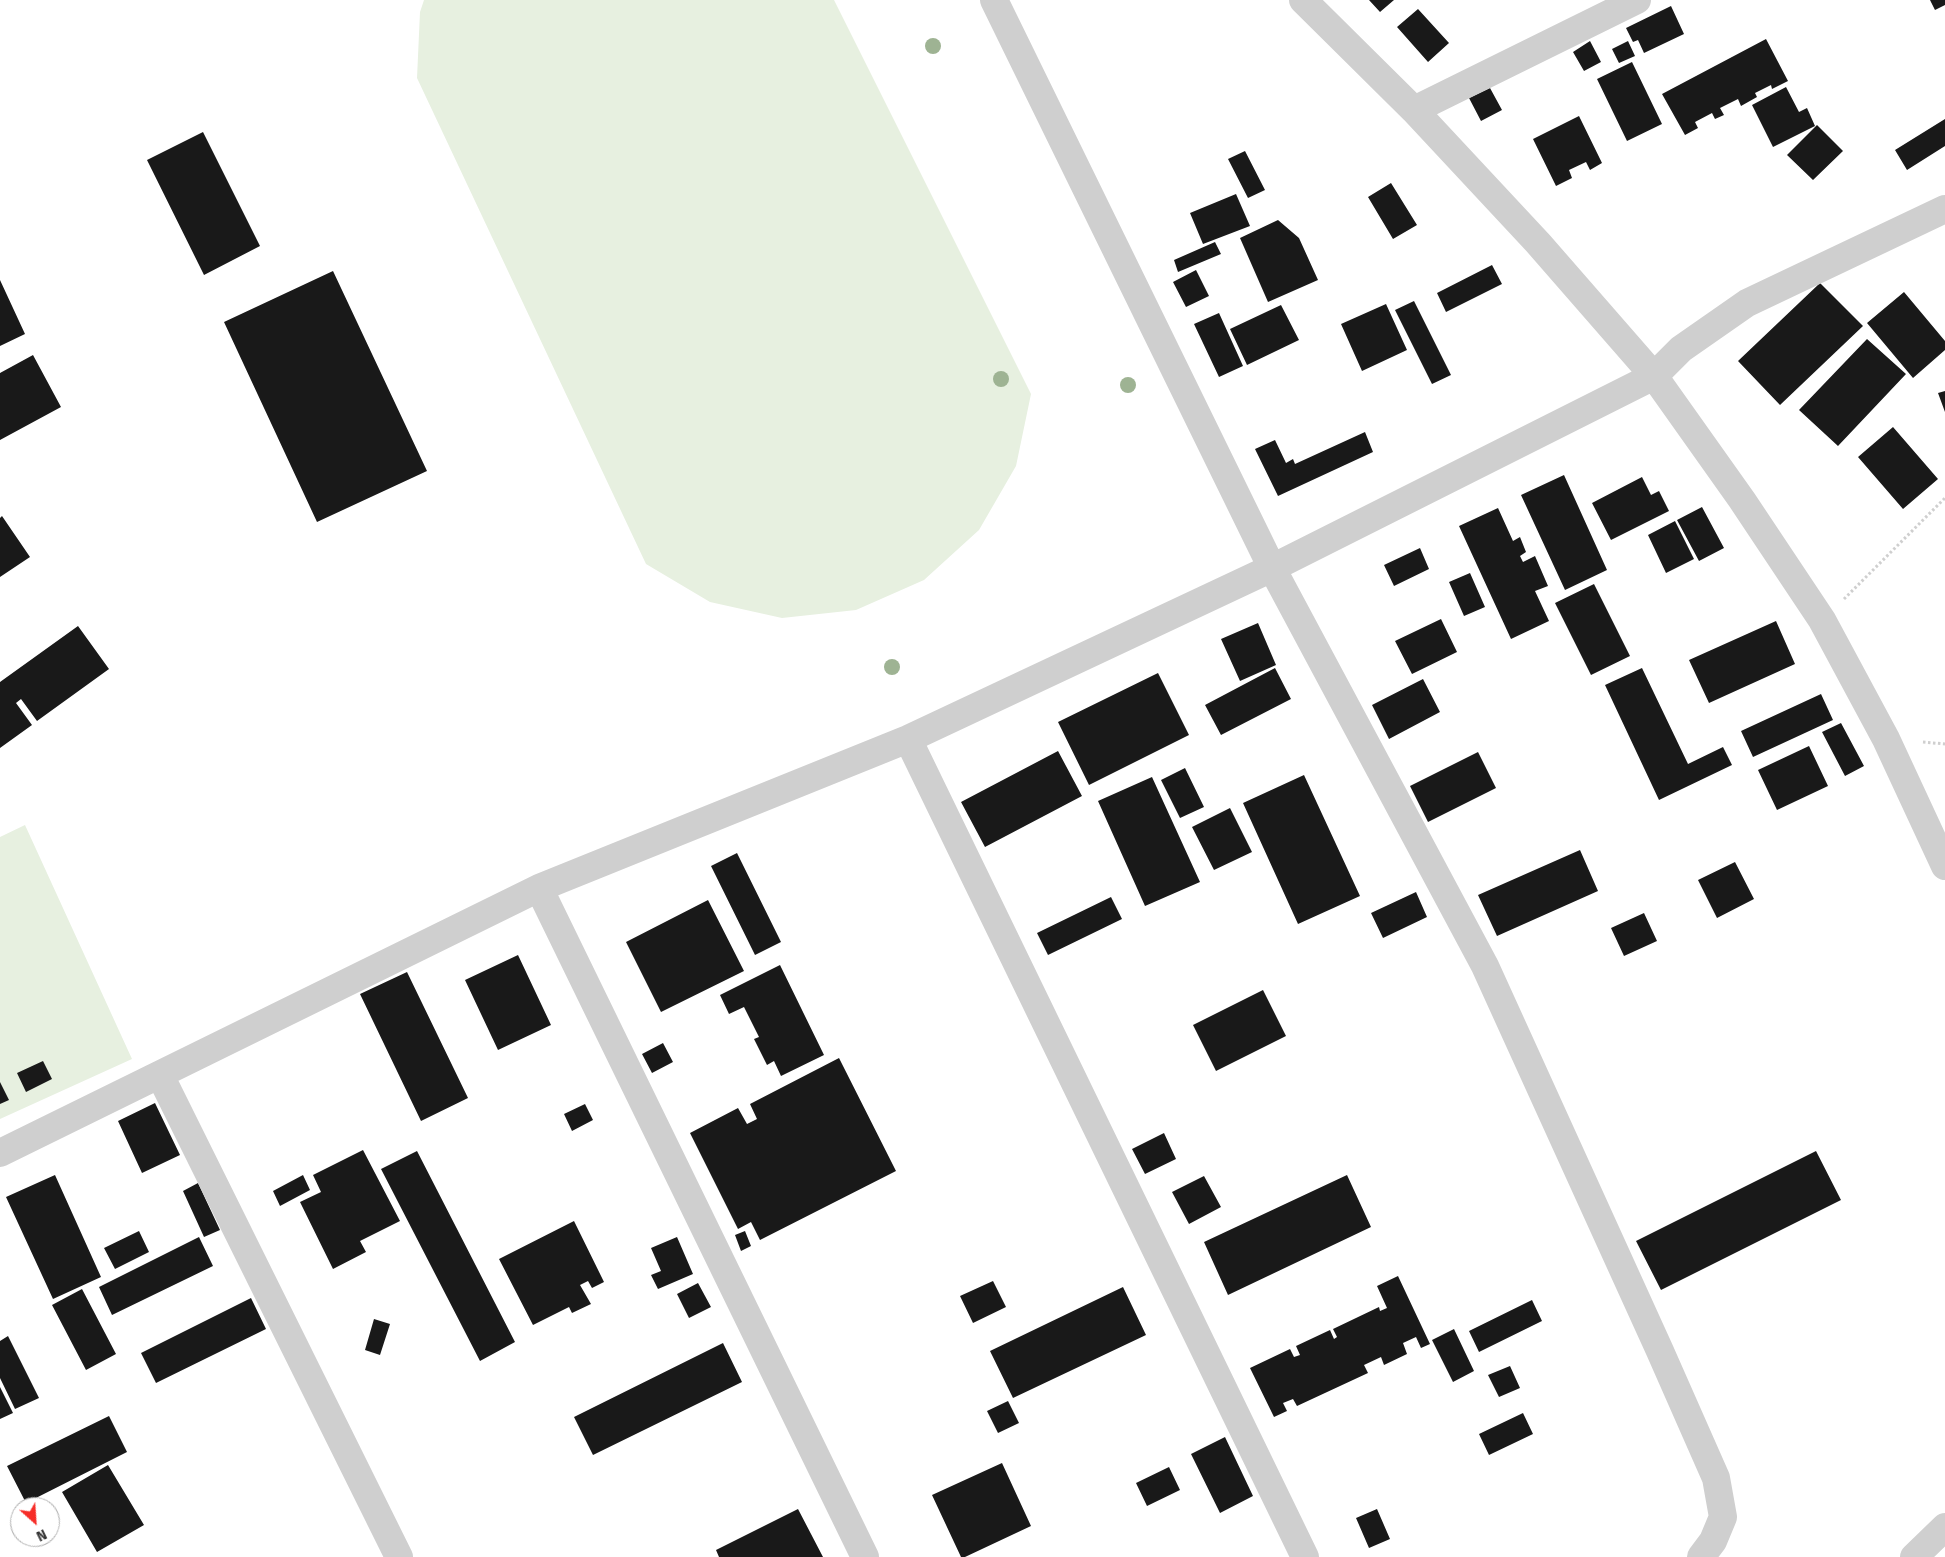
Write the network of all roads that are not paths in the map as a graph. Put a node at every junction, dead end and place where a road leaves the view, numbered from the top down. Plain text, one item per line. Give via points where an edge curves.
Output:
1 (994, 0) edge
2 (1303, 0) edge
3 (1637, 0) edge
4 (1414, 110) junction
5 (1945, 209) edge
6 (1654, 376) junction
7 (1272, 568) junction
8 (908, 739) junction
9 (1945, 866) edge
10 (539, 888) junction
11 (160, 1075) junction
12 (0, 1153) edge
13 (1945, 1527) edge
14 (1707, 1549) edge
15 (400, 1557) edge
16 (865, 1557) edge
17 (1305, 1557) edge
18 (1678, 1557) edge
19 (1914, 1557) edge

1 - 7 street
2 - 4 street
3 - 4 street
4 - 6 street via 1538,242
5 - 6 street via 1747,303 1681,349
6 - 7 street
6 - 9 street via 1822,620 1886,739
7 - 8 street
7 - 14 street via 1485,966 1660,1351 1716,1478 1722,1516
8 - 10 street
8 - 17 street
10 - 11 street
10 - 16 street
11 - 12 street
11 - 15 street
13 - 19 street
14 - 18 street

